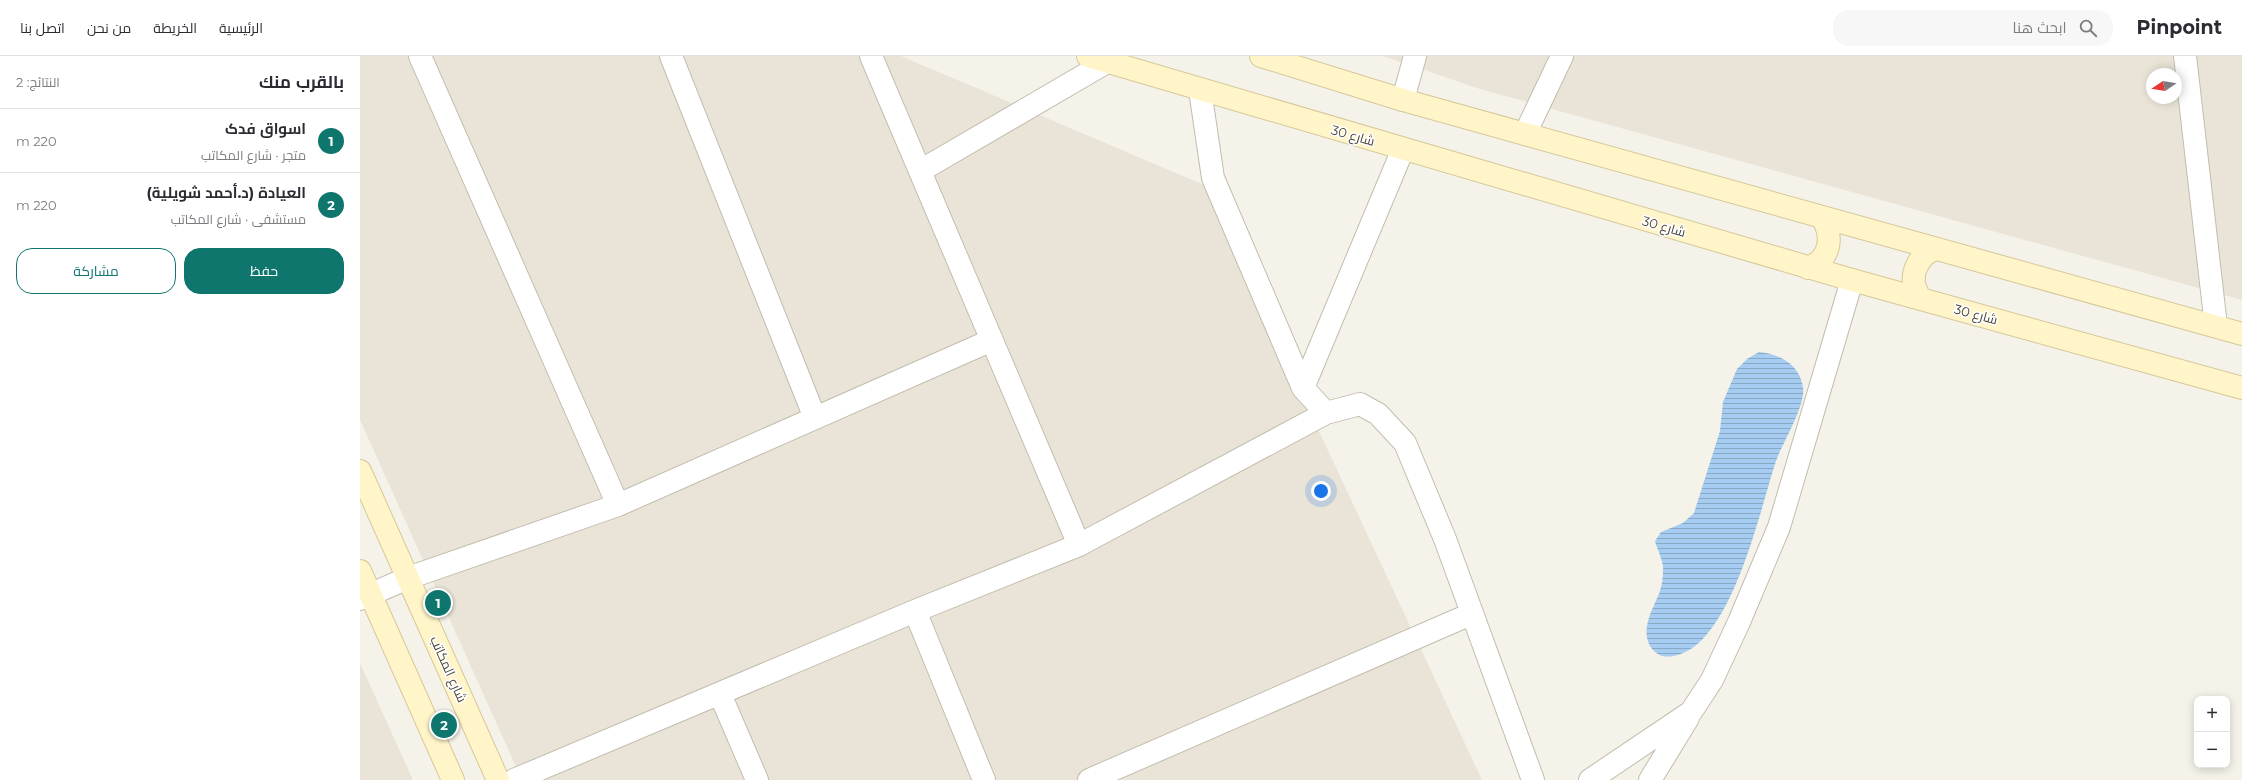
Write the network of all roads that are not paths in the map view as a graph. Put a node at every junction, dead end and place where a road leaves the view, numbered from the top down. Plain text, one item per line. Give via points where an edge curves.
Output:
1 (420, 56) edge
2 (671, 56) edge
3 (871, 56) edge
4 (1261, 56) edge
5 (1415, 56) edge
6 (1562, 56) edge
7 (2185, 56) edge
8 (1098, 59) edge
9 (1200, 90) junction
10 (1403, 100) junction
11 (1525, 134) junction
12 (1403, 149) junction
13 (920, 171) junction
14 (1822, 216) junction
15 (1938, 249) junction
16 (1808, 268) junction
17 (1852, 280) junction
18 (1920, 299) junction
19 (2216, 326) junction
20 (2242, 334) edge
21 (992, 340) junction
22 (1303, 388) junction
23 (2242, 388) edge
24 (1326, 413) junction
25 (815, 418) junction
26 (360, 471) edge
27 (618, 504) junction
28 (1079, 545) junction
29 (360, 571) edge
30 (408, 578) junction
31 (365, 596) edge
32 (915, 611) junction
33 (1471, 614) junction
34 (720, 694) junction
35 (1691, 712) junction
36 (453, 780) edge
37 (498, 780) edge
38 (514, 780) edge
39 (757, 780) edge
40 (984, 780) edge
41 (1089, 780) edge
42 (1534, 780) edge
43 (1590, 780) edge
44 (1650, 780) edge

1 - 27 street
2 - 25 street
3 - 13 street
4 - 10 street
5 - 10 street
6 - 11 street
7 - 19 street
8 - 9 street, شارع 30
8 - 13 street
9 - 12 street, شارع 30
9 - 22 street via 1213,178
10 - 11 street
11 - 14 street
12 - 16 street, شارع 30
12 - 22 street
13 - 21 street
14 - 15 street
14 - 16 street via 1830,240 1827,251 1820,260
15 - 18 street via 1924,255 1915,270 1914,286
15 - 19 street
16 - 17 street, شارع 30
17 - 18 street, شارع 30
17 - 35 street via 1779,527 1715,674
18 - 23 street, شارع 30
19 - 20 street
21 - 25 street
21 - 28 street
22 - 24 street
24 - 28 street
24 - 33 street via 1360,404 1378,414 1405,443 1445,539
25 - 27 street
26 - 30 street, شارع المکاتب
27 - 30 street
28 - 32 street
29 - 31 street
30 - 31 street
30 - 37 street, شارع المکاتب
31 - 36 street
32 - 34 street
32 - 40 street
33 - 41 street
33 - 42 street
34 - 38 street
34 - 39 street
35 - 43 street
35 - 44 street

